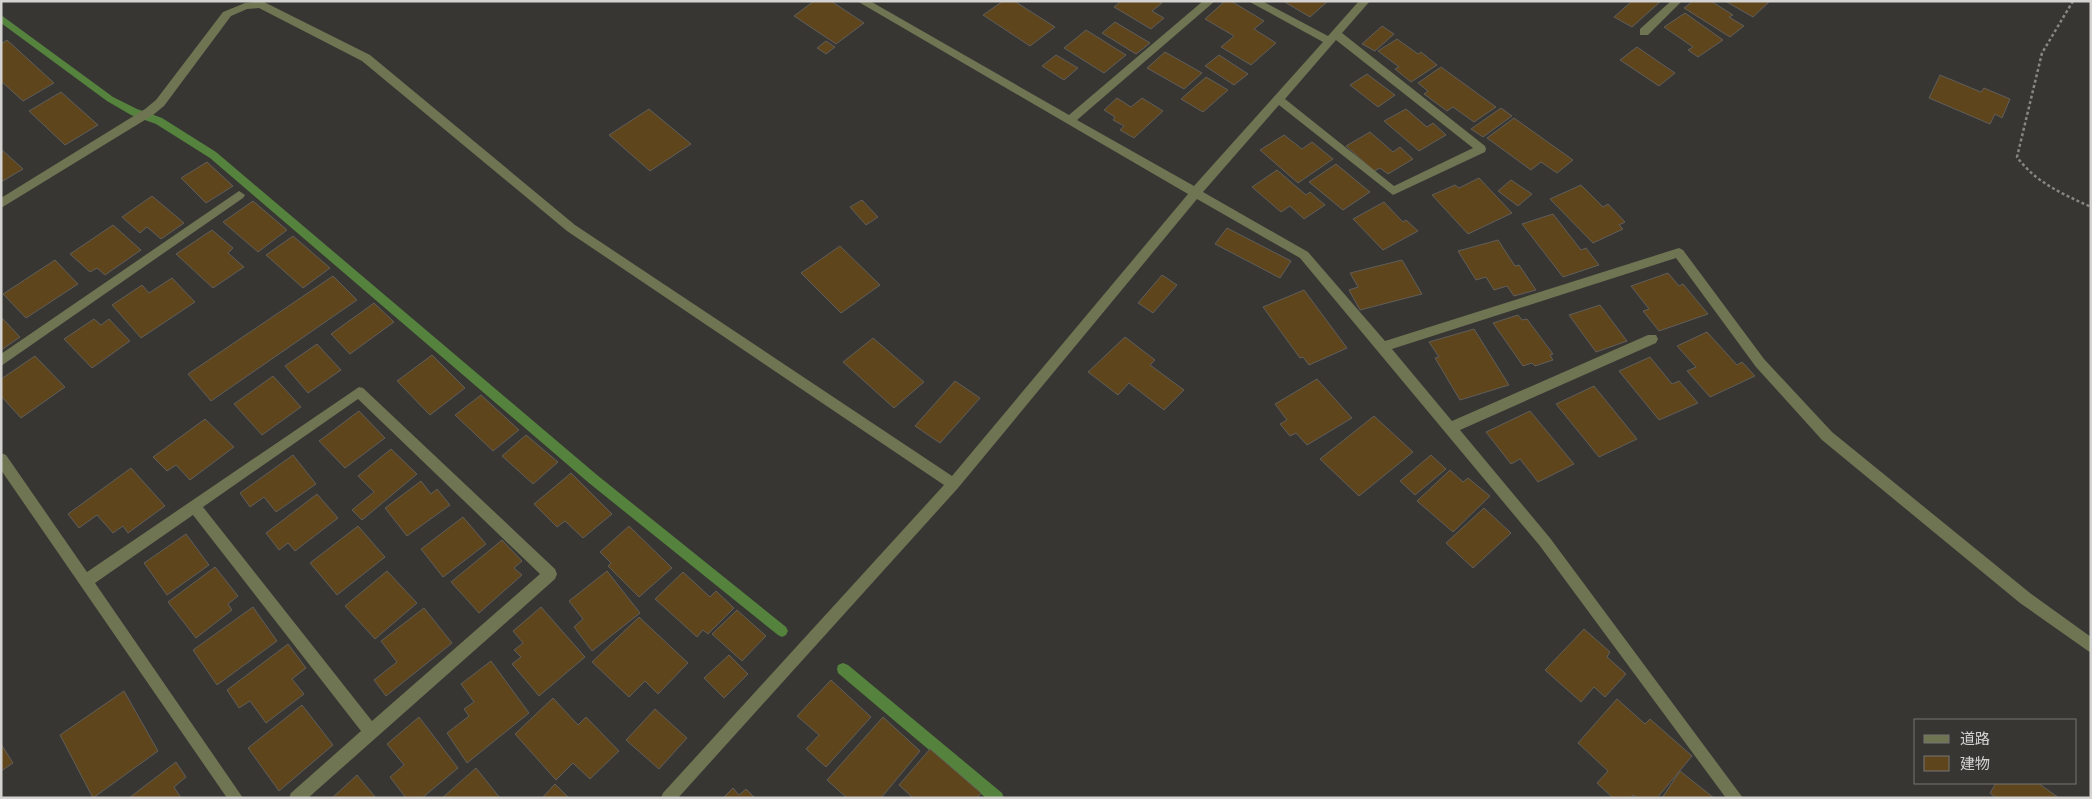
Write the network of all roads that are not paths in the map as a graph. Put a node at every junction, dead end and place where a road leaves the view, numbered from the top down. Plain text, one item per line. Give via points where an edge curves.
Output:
1 (862, 1) edge
2 (1210, 1) edge
3 (1253, 1) edge
4 (1365, 1) edge
5 (1677, 1) edge
6 (1644, 32) dead end
7 (1332, 38) junction
8 (1278, 99) junction
9 (1069, 121) junction
10 (1194, 194) junction
11 (239, 196) dead end
12 (1, 204) edge
13 (1652, 339) dead end
14 (1383, 347) junction
15 (1, 360) edge
16 (1450, 428) junction
17 (1, 459) edge
18 (953, 484) junction
19 (194, 506) junction
20 (86, 581) junction
21 (2091, 646) edge
22 (371, 731) junction
23 (236, 798) edge
24 (296, 798) edge
25 (668, 798) edge
26 (1736, 798) edge

1 - 9 street
2 - 9 street
3 - 7 street
4 - 7 street
5 - 6 street
7 - 8 street
7 - 8 street via 1481,149 1393,191
8 - 10 street
9 - 10 street
10 - 14 street via 1304,256
10 - 18 street
11 - 15 street
12 - 18 street via 145,115 160,103 227,14 260,4 366,58 571,228
13 - 16 street
14 - 16 street
14 - 21 street via 1679,253 1760,363 1827,436 2025,598
16 - 26 street via 1546,542
17 - 20 street
18 - 25 street
19 - 20 street
19 - 22 street
19 - 22 street via 359,392 550,574
20 - 23 street
22 - 24 street

